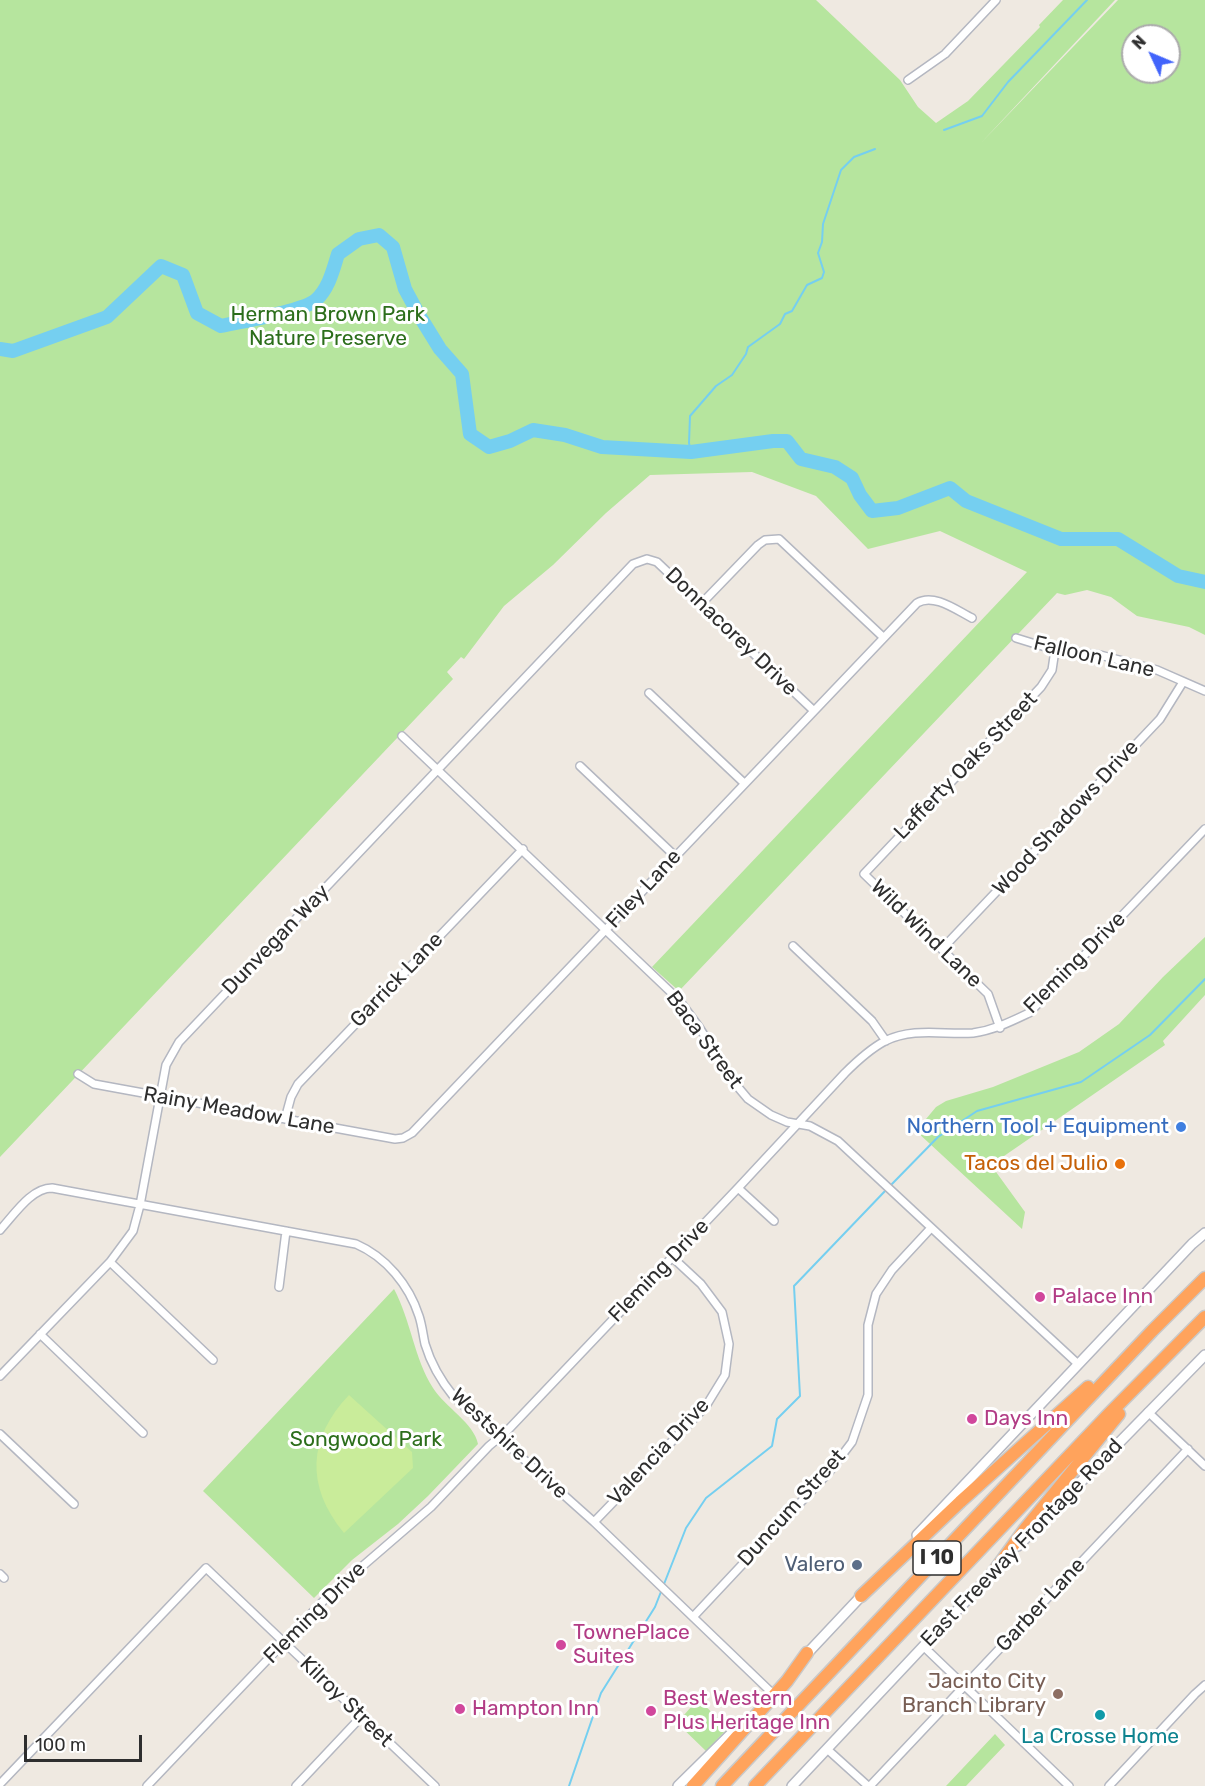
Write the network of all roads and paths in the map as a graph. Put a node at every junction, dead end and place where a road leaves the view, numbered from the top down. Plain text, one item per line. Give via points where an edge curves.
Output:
1 (996, 0) edge
2 (908, 80) dead end
3 (647, 559) joint
4 (702, 603) junction
5 (972, 618) dead end
6 (883, 637) junction
7 (1016, 638) dead end
8 (1055, 650) junction
9 (1183, 682) junction
10 (1205, 691) edge
11 (649, 693) dead end
12 (813, 710) junction
13 (402, 736) dead end
14 (580, 766) dead end
15 (439, 769) junction
16 (744, 783) junction
17 (1205, 829) edge
18 (523, 849) junction
19 (675, 856) junction
20 (864, 874) joint
21 (606, 929) junction
22 (794, 946) dead end
23 (942, 949) junction
24 (1000, 1028) junction
25 (886, 1041) junction
26 (78, 1074) dead end
27 (159, 1096) junction
28 (285, 1119) junction
29 (798, 1123) junction
30 (404, 1138) joint
31 (738, 1188) junction
32 (140, 1205) junction
33 (774, 1221) dead end
34 (931, 1228) junction
35 (0, 1230) edge
36 (286, 1231) junction
37 (1205, 1233) edge
38 (672, 1257) junction
39 (110, 1262) junction
40 (1205, 1278) edge
41 (279, 1287) dead end
42 (1205, 1317) edge
43 (1152, 1331) junction
44 (40, 1334) junction
45 (1205, 1355) edge
46 (1165, 1357) junction
47 (213, 1360) dead end
48 (1078, 1364) junction
49 (0, 1376) edge
50 (1148, 1412) junction
51 (143, 1433) dead end
52 (0, 1434) edge
53 (499, 1438) junction
54 (1188, 1449) junction
55 (1205, 1466) edge
56 (74, 1504) dead end
57 (594, 1522) junction
58 (993, 1573) junction
59 (861, 1596) junction
60 (693, 1617) junction
61 (284, 1642) junction
62 (923, 1646) junction
63 (807, 1653) junction
64 (965, 1685) junction
65 (1205, 1685) edge
66 (771, 1692) junction
67 (362, 1716) junction
68 (827, 1749) junction
69 (0, 1784) edge
70 (147, 1786) edge
71 (296, 1786) edge
72 (435, 1786) edge
73 (678, 1786) edge
74 (693, 1786) edge
75 (722, 1786) edge
76 (755, 1786) edge
77 (792, 1786) edge
78 (869, 1786) edge
79 (1069, 1786) edge
80 (1108, 1786) edge

1 - 2 street via 945,54
3 - 4 street, Donnacorey Drive via 657,561
3 - 15 street, Dunvegan Way via 633,564
4 - 6 street via 758,545 779,539
4 - 12 street, Donnacorey Drive
5 - 6 street, Filey Lane via 933,599 922,599
6 - 12 street, Filey Lane
7 - 8 street, Falloon Lane
8 - 9 street, Falloon Lane via 1100,655 1157,670
8 - 20 street, Lafferty Oaks Street via 1052,670 1041,687
9 - 10 street, Falloon Lane
9 - 23 street, Wood Shadows Drive via 1160,719
11 - 16 street
12 - 16 street, Filey Lane
13 - 15 street, Baca Street
14 - 19 street
15 - 18 street, Baca Street
15 - 27 street, Dunvegan Way via 179,1042 166,1065
16 - 19 street, Filey Lane
17 - 24 street, Fleming Drive via 1029,1013
18 - 21 street, Baca Street
18 - 28 street, Garrick Lane via 298,1084
19 - 21 street, Filey Lane
20 - 23 street, Wild Wind Lane
21 - 29 street, Baca Street via 679,1000 738,1089 759,1108 787,1122
21 - 30 street, Filey Lane
22 - 25 street via 872,1021
23 - 24 street, Wild Wind Lane via 988,994
24 - 25 street, Fleming Drive via 972,1033 920,1031
25 - 29 street, Fleming Drive via 845,1072
26 - 27 street, Rainy Meadow Lane via 94,1084
27 - 28 street, Rainy Meadow Lane
27 - 32 street, Dunvegan Way
28 - 30 street, Rainy Meadow Lane
29 - 31 street, Fleming Drive
29 - 34 street, Baca Street via 838,1141
31 - 33 street
31 - 38 street, Fleming Drive
32 - 35 street, Westshire Drive via 45,1188 36,1192
32 - 36 street, Westshire Drive
32 - 39 street, Dunvegan Way via 133,1231
34 - 48 street, Baca Street
34 - 60 street, Duncum Street via 892,1270 876,1294 868,1325 868,1395 852,1442 830,1471
36 - 41 street
36 - 53 street, Westshire Drive via 356,1244 379,1256 412,1299 442,1381
37 - 48 main road
38 - 53 street, Fleming Drive
38 - 57 street, Valencia Drive via 701,1284 722,1312 729,1344 725,1375 706,1406
39 - 44 street, Dunvegan Way
39 - 47 street
40 - 43 highway, I 10
42 - 46 highway, I 10
43 - 59 highway
43 - 75 highway, I 10
44 - 49 street, Dunvegan Way
44 - 51 street
45 - 50 main road, East Freeway Frontage Road
46 - 58 highway via 1024,1529
46 - 76 highway, I 10
48 - 59 main road
50 - 54 street
50 - 58 main road, East Freeway Frontage Road
52 - 56 street
53 - 57 street, Westshire Drive
53 - 61 street, Fleming Drive via 431,1507 329,1595
54 - 55 street
54 - 64 street, Garber Lane
57 - 60 street, Westshire Drive
58 - 62 main road, East Freeway Frontage Road
59 - 63 main road
60 - 66 street, Westshire Drive
61 - 67 street, Kilroy Street
61 - 69 street, Kilroy Street via 206,1568
61 - 70 street, Fleming Drive
62 - 64 street
62 - 68 main road, East Freeway Frontage Road
63 - 66 main road
63 - 74 highway via 787,1681
64 - 78 street, Garber Lane
64 - 79 street
65 - 80 street
66 - 73 main road
67 - 71 street
67 - 72 street, Kilroy Street
68 - 77 main road, East Freeway Frontage Road
68 - 78 street

